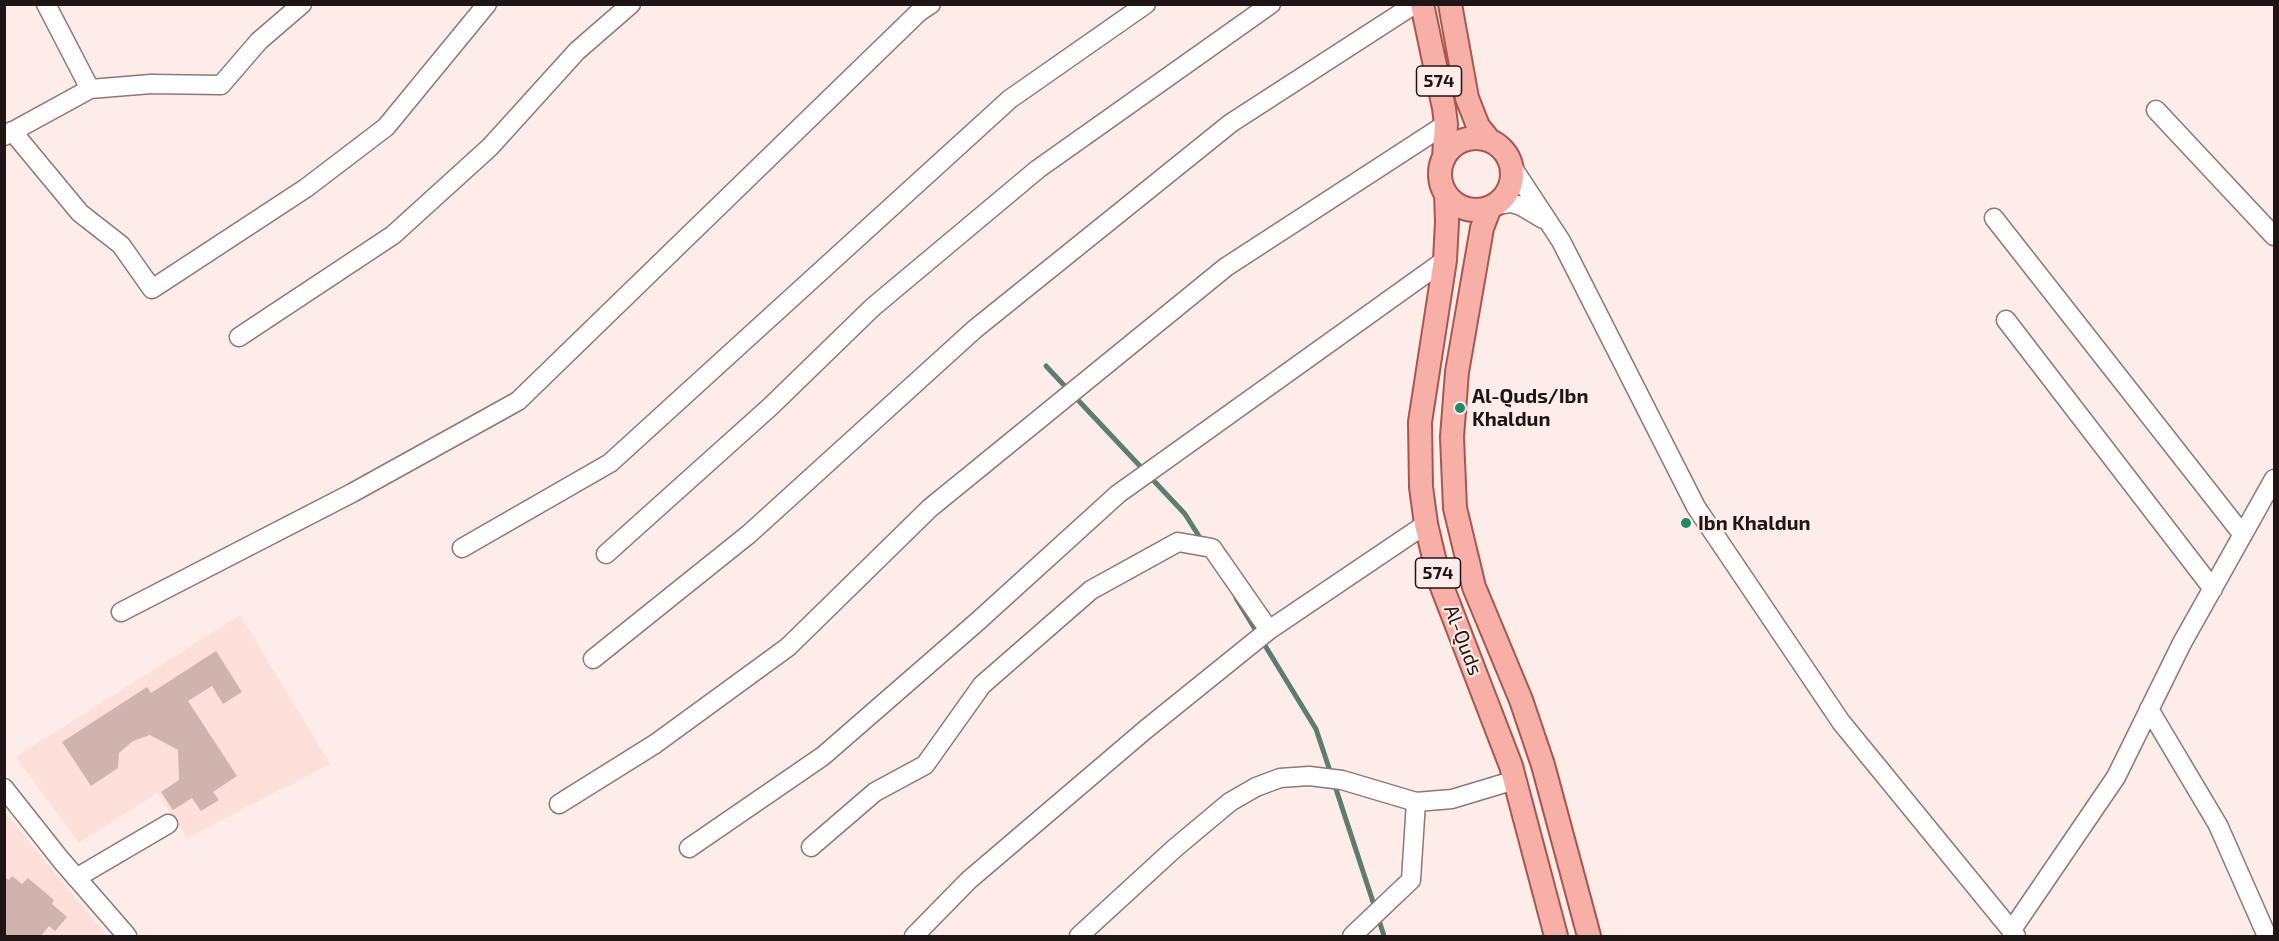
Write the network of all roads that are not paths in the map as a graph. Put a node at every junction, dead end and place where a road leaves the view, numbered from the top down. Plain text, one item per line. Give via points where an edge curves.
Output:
1 (46, 4) edge
2 (302, 4) edge
3 (488, 4) edge
4 (631, 4) edge
5 (1146, 4) edge
6 (1270, 4) edge
7 (1415, 4) edge
8 (1422, 4) edge
9 (1450, 4) edge
10 (921, 7) edge
11 (90, 89) junction
12 (2156, 110) dead end
13 (1446, 124) junction
14 (8, 133) edge
15 (1490, 141) junction
16 (1444, 158) junction
17 (1511, 165) junction
18 (1446, 194) junction
19 (1492, 206) junction
20 (1994, 218) dead end
21 (1551, 226) junction
22 (2274, 236) edge
23 (1445, 260) junction
24 (2006, 320) dead end
25 (239, 337) dead end
26 (2274, 479) edge
27 (1426, 524) junction
28 (2243, 535) junction
29 (462, 548) dead end
30 (606, 554) dead end
31 (2213, 589) junction
32 (121, 612) dead end
33 (1269, 630) junction
34 (593, 659) dead end
35 (2150, 709) junction
36 (1515, 780) junction
37 (4, 788) edge
38 (1416, 802) junction
39 (559, 804) dead end
40 (168, 824) dead end
41 (812, 847) dead end
42 (689, 848) dead end
43 (76, 878) junction
44 (2013, 934) edge
45 (128, 936) edge
46 (914, 936) edge
47 (1079, 936) edge
48 (1352, 936) edge
49 (1556, 936) edge
50 (1589, 936) edge
51 (2267, 936) edge

1 - 11 street
2 - 11 street via 259,41 221,85 152,84
3 - 14 street via 386,127 306,188 152,289 121,245 80,213
4 - 25 street via 577,51 490,147 393,235
5 - 29 street via 1010,99 610,463
6 - 30 street via 1038,169 873,307 770,407
7 - 34 street via 1231,123 975,329 749,534
8 - 13 main road, 574
9 - 15 main road, 574 via 1467,98 1472,115
10 - 32 street via 518,401 352,493
11 - 14 street
12 - 22 street
13 - 16 main road, 574
13 - 39 street via 1226,267 930,508 788,647 655,744
15 - 16 main road via 1466,140 1455,145
15 - 17 main road, 574
16 - 18 main road, 574 via 1440,174
17 - 19 main road, 574 via 1509,187
17 - 21 street
18 - 19 main road via 1462,207 1473,210
18 - 23 main road, Al-Quds / 574
19 - 21 street via 1521,206
19 - 50 main road, Al-Quds / 574 via 1482,228 1457,372 1452,437 1455,508 1474,588 1521,699 1543,765
20 - 28 street
21 - 44 street via 1696,507 1841,722
23 - 27 main road, Al-Quds / 574 via 1420,422
23 - 42 street via 1118,494 823,756
24 - 31 street
26 - 28 street
27 - 33 street
27 - 36 main road, Al-Quds / 574 via 1439,579
28 - 31 street
31 - 35 street
33 - 41 street via 1212,548 1178,542 1091,590 982,685 925,765 875,792
33 - 46 street via 969,880
35 - 44 street via 2116,777
35 - 51 street via 2218,825
36 - 38 street via 1452,799
36 - 49 main road, Al-Quds / 574
37 - 43 street
38 - 47 street via 1342,780 1309,776 1280,778 1256,787 1230,802 1175,848
38 - 48 street via 1411,880
40 - 43 street
43 - 45 street

